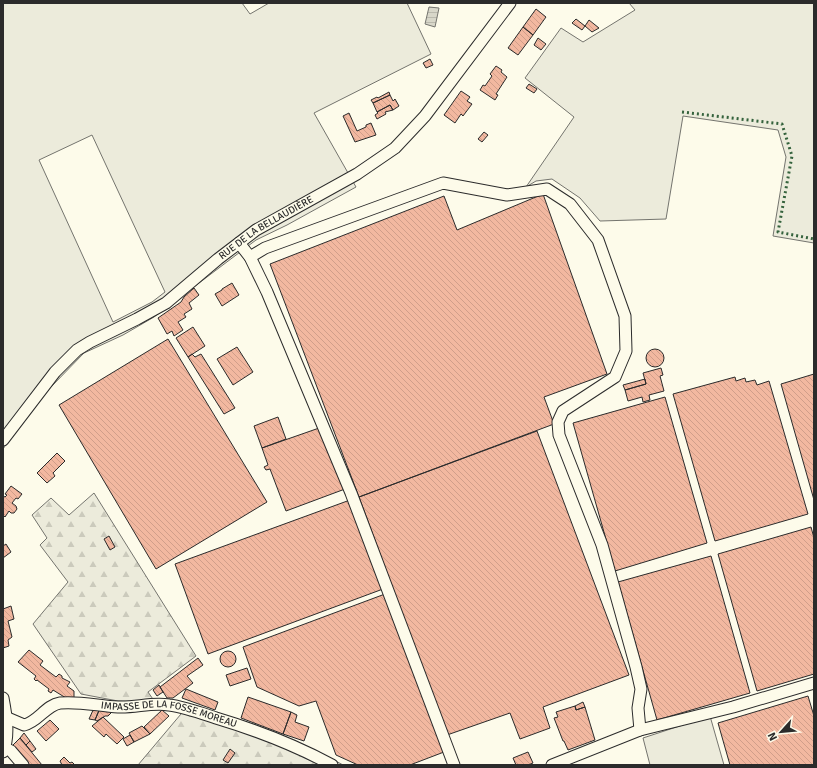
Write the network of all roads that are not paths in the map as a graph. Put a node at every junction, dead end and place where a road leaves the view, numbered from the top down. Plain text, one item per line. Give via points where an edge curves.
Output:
1 (510, 3) edge
2 (239, 243) junction
3 (250, 258) junction
4 (4, 438) edge
5 (814, 683) edge
6 (3, 698) edge
7 (4, 716) edge
8 (640, 730) junction
9 (4, 750) edge
10 (23, 765) edge
11 (332, 765) edge
12 (454, 765) edge
13 (552, 765) edge

1 - 2 street, RUE DE LA BELLAUDIÈRE via 425,116 395,148 357,174 256,230
2 - 3 street
2 - 4 street, RUE DE LA BELLAUDIÈRE via 166,303 77,350 55,372
3 - 8 street via 265,248 443,183 508,195 547,189 570,204 598,240 625,316 626,351 615,377 563,411 558,422 559,435 602,546 636,667 641,689 638,708
3 - 12 street via 267,292 350,493
5 - 8 street via 733,707
6 - 7 street
7 - 9 street
7 - 11 street, IMPASSE DE LA FOSSE MOREAU via 24,725 59,703 119,707 168,705 251,728
8 - 13 street
9 - 10 street via 11,751

